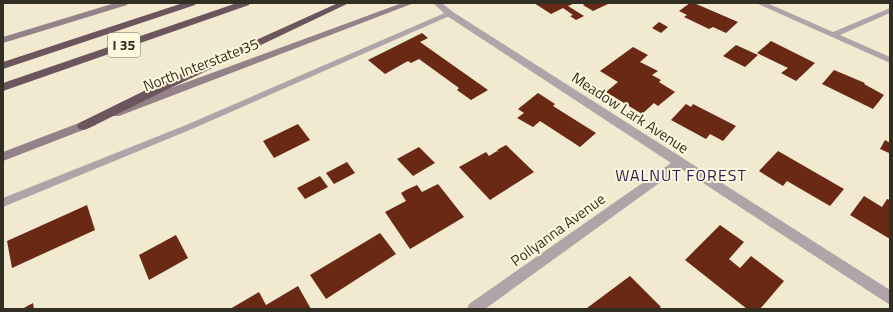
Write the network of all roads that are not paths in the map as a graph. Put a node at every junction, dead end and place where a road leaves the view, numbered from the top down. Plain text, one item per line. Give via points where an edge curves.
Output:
1 (124, 3) edge
2 (192, 3) edge
3 (246, 3) edge
4 (345, 3) edge
5 (410, 3) edge
6 (437, 3) edge
7 (760, 3) edge
8 (890, 10) edge
9 (450, 14) junction
10 (833, 35) junction
11 (3, 40) edge
12 (890, 60) edge
13 (3, 66) edge
14 (3, 87) edge
15 (82, 126) junction
16 (3, 157) edge
17 (679, 163) junction
18 (3, 203) edge
19 (890, 298) edge
20 (474, 309) edge

1 - 11 main road
2 - 13 highway, I 35
3 - 14 highway, I 35
4 - 15 highway
5 - 15 main road, North Interstate 35
6 - 9 street, Meadow Lark Avenue
7 - 10 street
8 - 10 street
9 - 17 street, Meadow Lark Avenue
9 - 18 lane via 182,130
10 - 12 street
15 - 16 main road, North Interstate 35
17 - 19 street, Meadow Lark Avenue
17 - 20 street, Pollyanna Avenue

